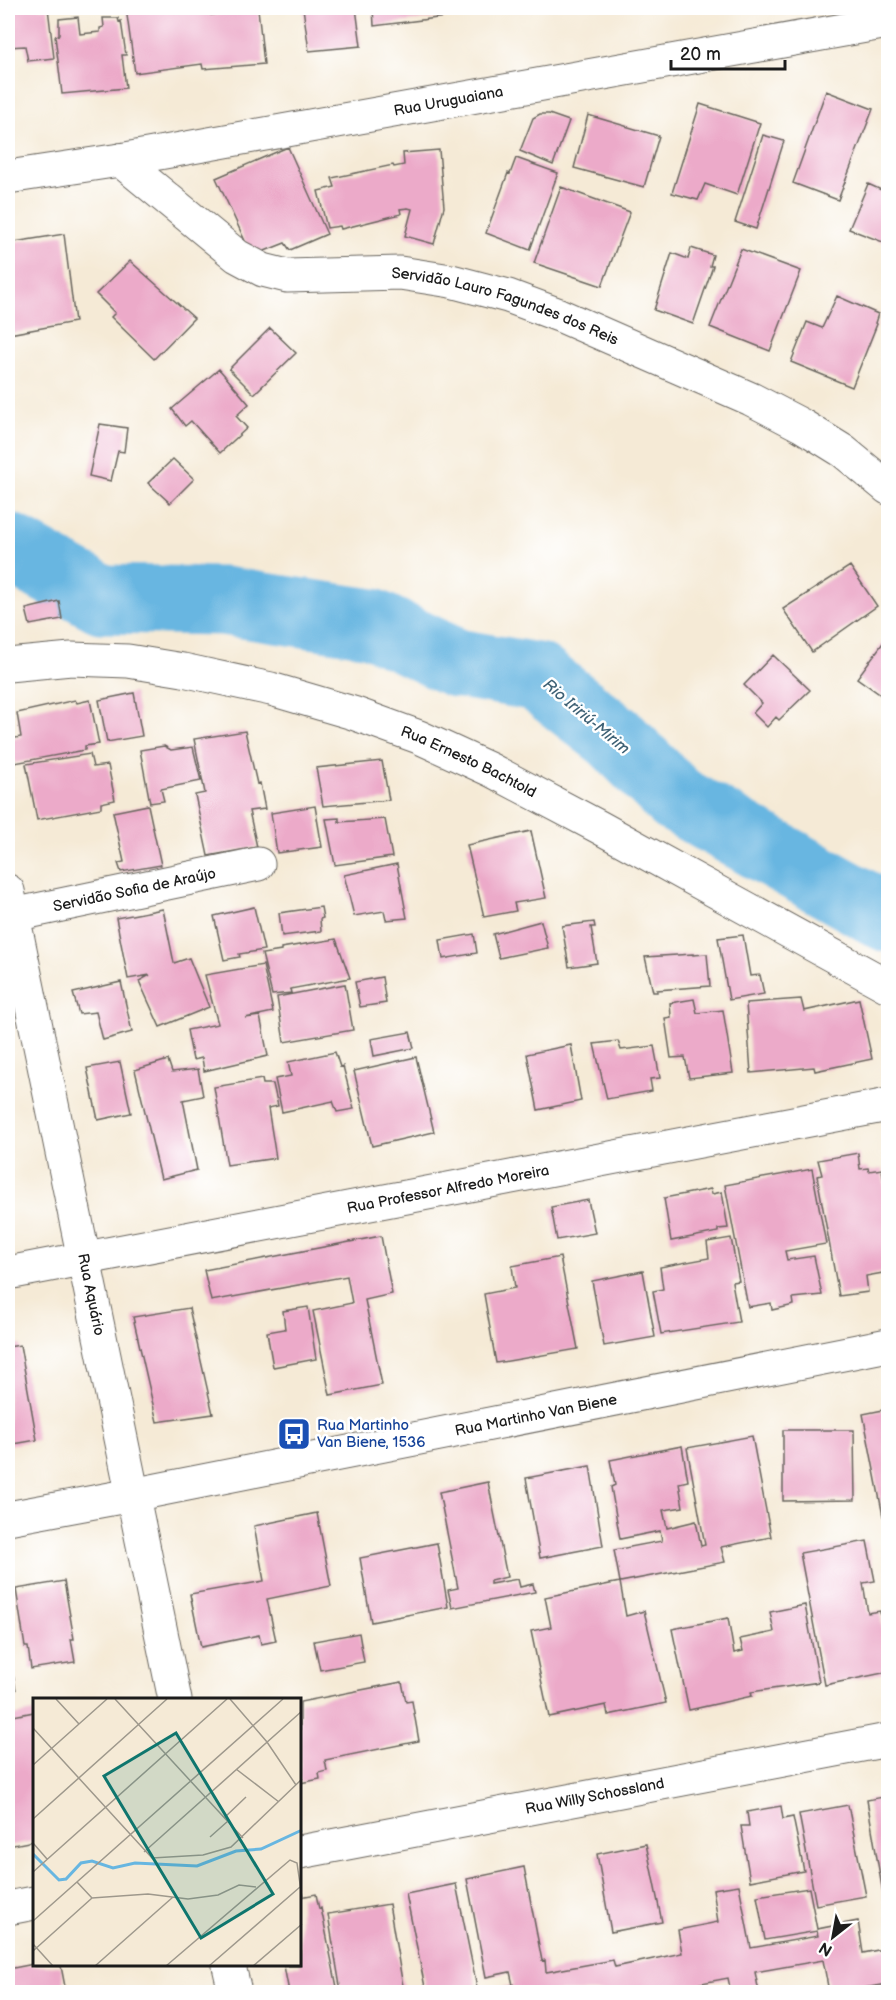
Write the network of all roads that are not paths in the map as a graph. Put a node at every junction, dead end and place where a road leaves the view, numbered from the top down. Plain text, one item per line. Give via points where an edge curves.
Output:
1 (888, 22) edge
2 (120, 160) junction
3 (8, 177) edge
4 (888, 488) edge
5 (8, 665) edge
6 (258, 864) dead end
7 (10, 903) edge
8 (15, 966) edge
9 (888, 986) edge
10 (888, 1105) edge
11 (83, 1258) junction
12 (8, 1273) edge
13 (888, 1345) edge
14 (132, 1495) junction
15 (8, 1518) edge
16 (174, 1698) edge
17 (888, 1740) edge
18 (302, 1852) edge
19 (33, 1903) edge
20 (8, 1908) edge
21 (229, 1967) edge
22 (235, 1992) edge

1 - 2 street, Rua Uruguaiana
2 - 3 street, Rua Uruguaiana
2 - 4 street, Servidão Lauro Fagundes dos Reis via 237,256 263,270 287,276 400,273 508,296 750,399 843,451
5 - 9 street, Rua Ernesto Bachtold via 70,658 128,661 183,670 271,689 419,737 599,827
6 - 7 street, Servidão Sofia de Araújo
7 - 8 street, Rua Aquário
8 - 11 street, Rua Aquário
10 - 11 street, Rua Professor Alfredo Moreira
11 - 12 street, Rua Professor Alfredo Moreira
11 - 14 street, Rua Aquário
13 - 14 street, Rua Martinho Van Biene
14 - 15 street, Rua Martinho Van Biene
14 - 16 street, Rua Aquário
17 - 18 street, Rua Willy Schossland
19 - 20 street
21 - 22 street

